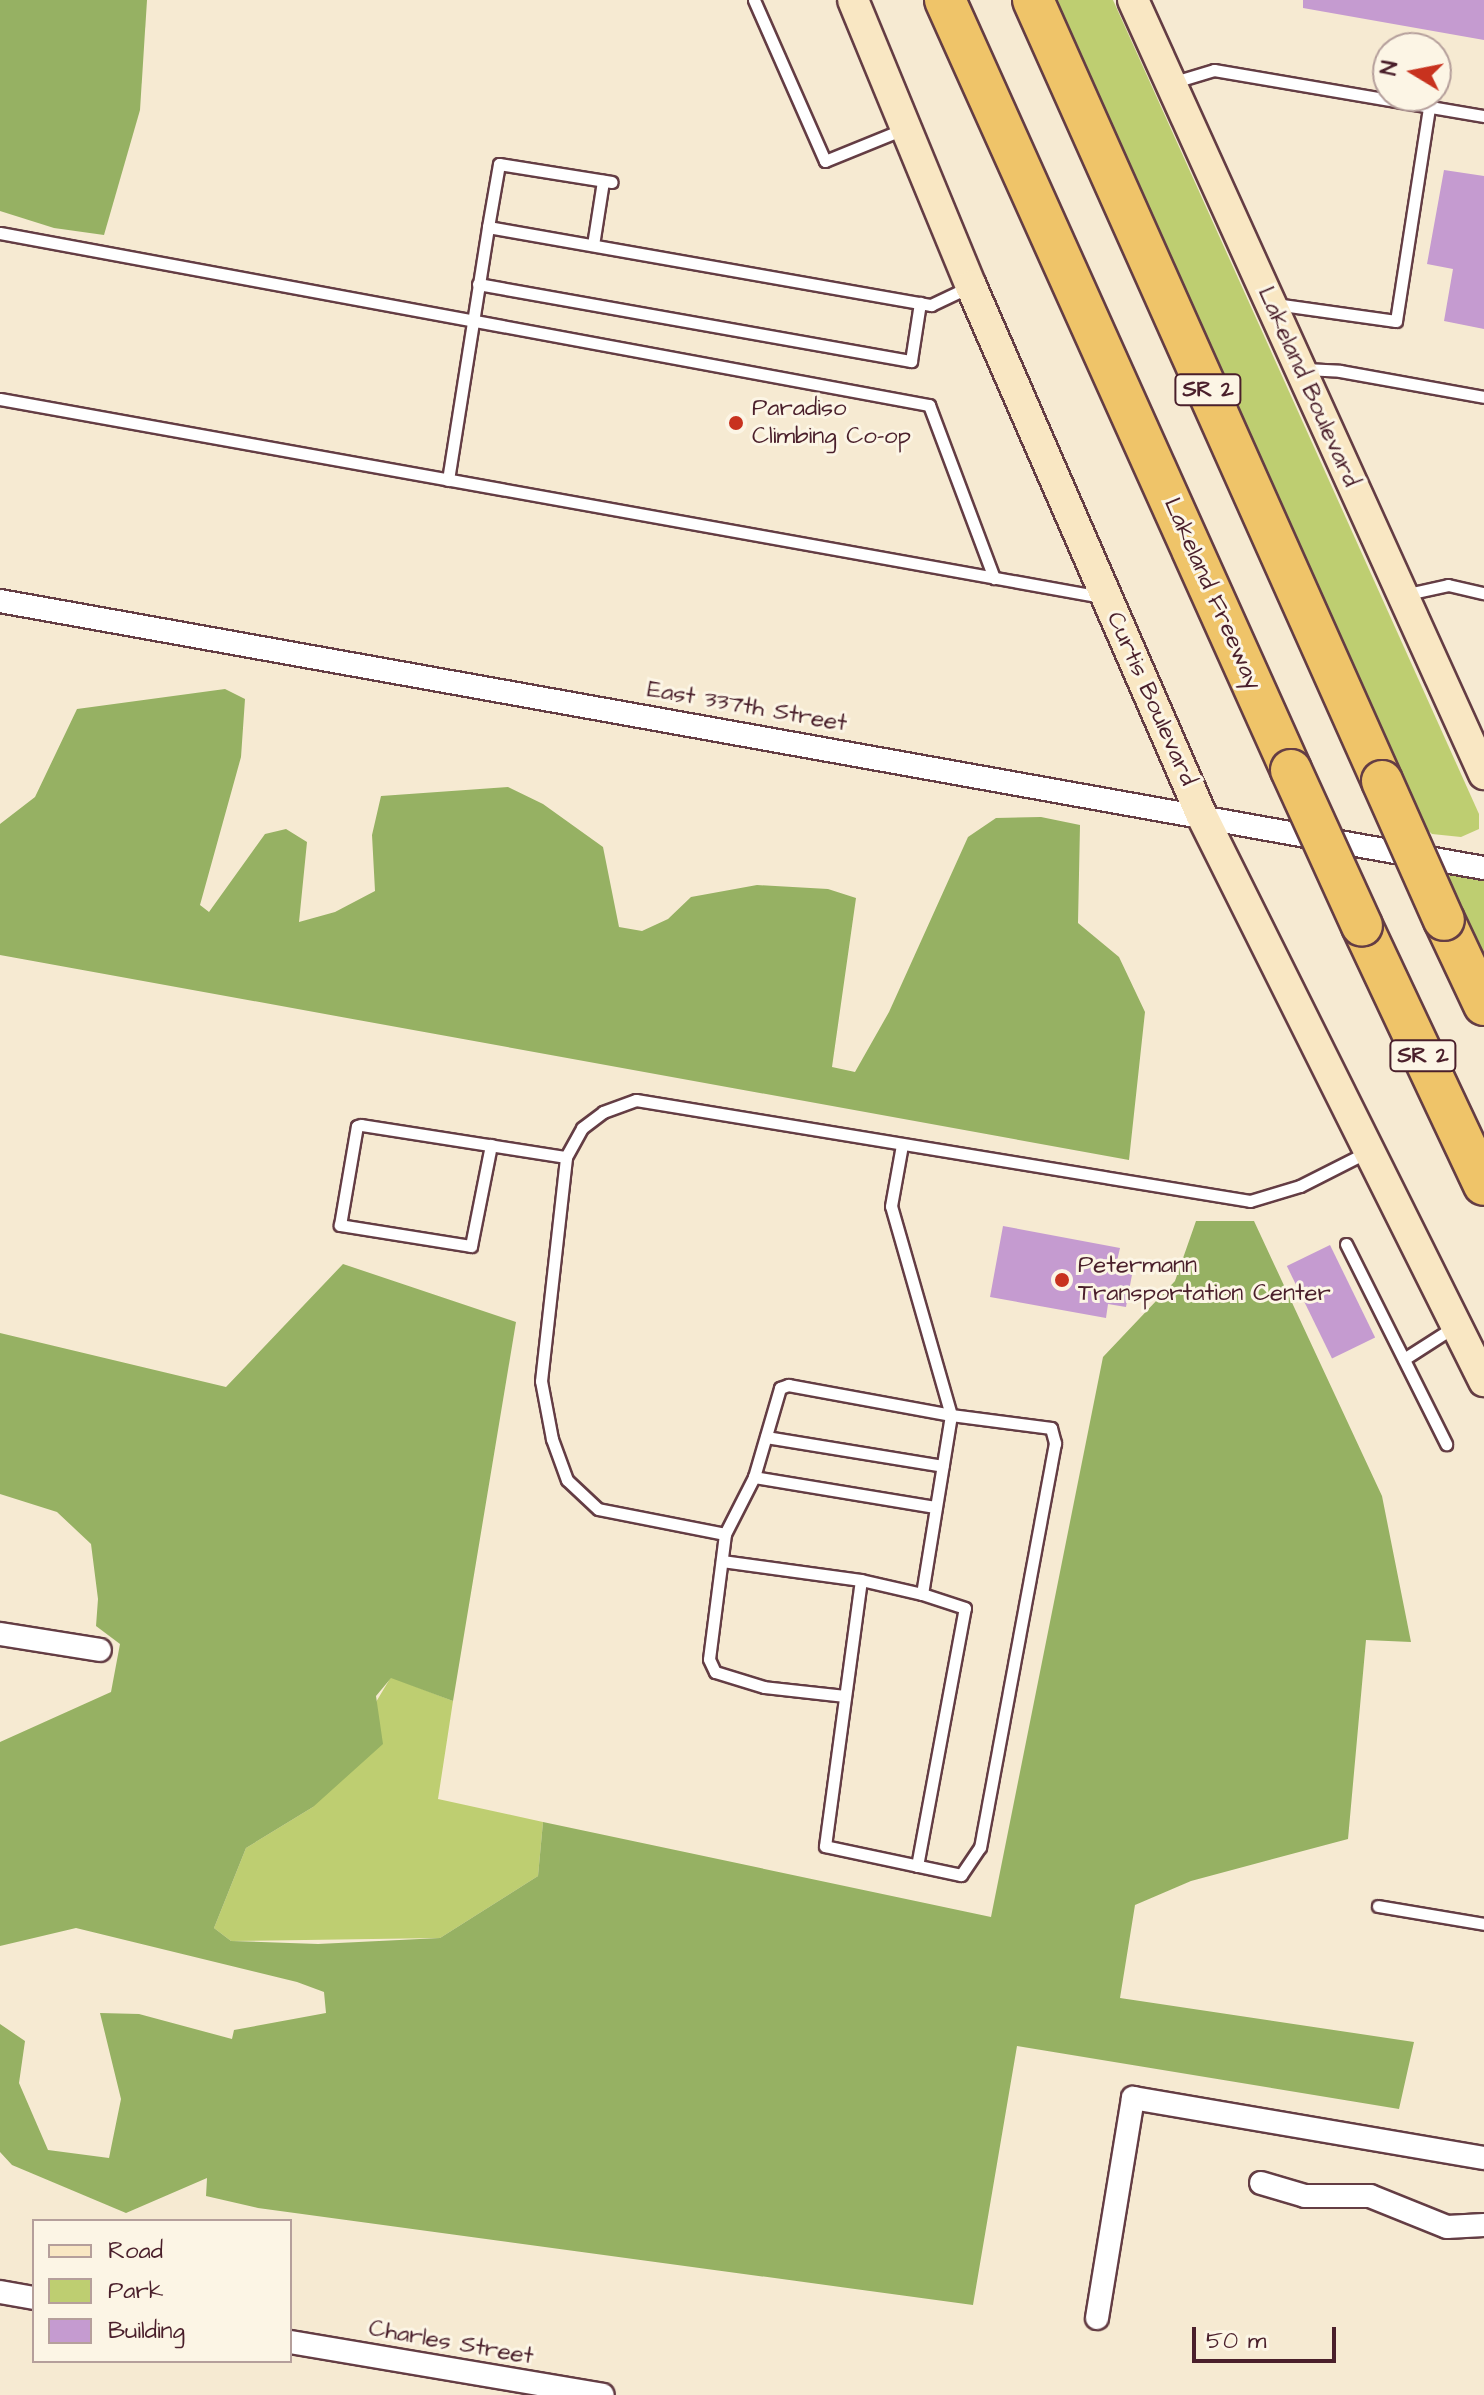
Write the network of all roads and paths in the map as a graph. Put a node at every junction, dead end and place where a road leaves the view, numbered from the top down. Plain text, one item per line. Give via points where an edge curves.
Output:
1 (754, 0) edge
2 (853, 0) edge
3 (945, 0) edge
4 (1033, 0) edge
5 (1133, 0) edge
6 (1170, 83) junction
7 (1372, 97) edge
8 (1452, 111) edge
9 (1428, 112) edge
10 (1484, 116) edge
11 (908, 127) junction
12 (488, 227) junction
13 (0, 233) edge
14 (593, 245) junction
15 (478, 284) junction
16 (971, 286) junction
17 (920, 303) junction
18 (1271, 304) junction
19 (472, 321) junction
20 (1300, 369) junction
21 (1484, 397) edge
22 (0, 399) edge
23 (448, 480) junction
24 (994, 578) junction
25 (1484, 593) edge
26 (1403, 595) junction
27 (1107, 598) junction
28 (0, 601) edge
29 (1484, 774) edge
30 (1201, 814) junction
31 (1484, 868) edge
32 (1484, 1005) edge
33 (491, 1145) junction
34 (902, 1145) junction
35 (1367, 1152) junction
36 (566, 1157) junction
37 (1484, 1185) edge
38 (1346, 1244) dead end
39 (1456, 1326) junction
40 (1404, 1359) junction
41 (1484, 1381) edge
42 (951, 1415) junction
43 (766, 1437) junction
44 (1446, 1444) dead end
45 (943, 1466) junction
46 (754, 1477) junction
47 (936, 1507) junction
48 (725, 1534) junction
49 (722, 1561) junction
50 (861, 1580) junction
51 (922, 1594) junction
52 (0, 1634) edge
53 (100, 1650) dead end
54 (845, 1696) junction
55 (917, 1866) junction
56 (1378, 1906) dead end
57 (1484, 1924) edge
58 (1484, 2158) edge
59 (1261, 2183) dead end
60 (1484, 2225) edge
61 (0, 2292) edge
62 (32, 2298) edge
63 (1097, 2318) dead end
64 (292, 2342) edge
65 (603, 2395) edge

1 - 11 lane via 825,161
2 - 11 street, Curtis Boulevard
3 - 37 highway, Lakeland Freeway / SR 2, bridge
4 - 32 highway, SR 2, bridge
5 - 6 street, Lakeland Boulevard
6 - 7 lane via 1214,70
6 - 18 street, Lakeland Boulevard
8 - 10 lane
9 - 18 lane via 1396,321
11 - 16 street, Curtis Boulevard
12 - 14 lane
12 - 14 lane via 499,164 608,181
12 - 15 lane
13 - 19 lane
14 - 17 lane
15 - 17 lane via 911,361
15 - 19 lane
16 - 17 lane via 931,305
16 - 27 street, Curtis Boulevard
18 - 20 street, Lakeland Boulevard
19 - 23 lane
19 - 24 lane via 929,405
20 - 21 lane via 1340,371
20 - 26 street, Lakeland Boulevard
22 - 23 lane
23 - 24 lane
24 - 27 lane
25 - 26 lane via 1448,585
26 - 29 street, Lakeland Boulevard
27 - 30 street, Curtis Boulevard
28 - 30 street, East 337th Street
30 - 31 street, East 337th Street
30 - 35 street, Curtis Boulevard
33 - 33 lane via 357,1126 340,1225 471,1246
33 - 36 lane
34 - 35 lane via 1250,1201 1300,1186
34 - 36 lane via 636,1100 603,1112 582,1128
34 - 42 lane via 891,1206
35 - 39 street, Curtis Boulevard
36 - 48 lane via 541,1381 552,1439 567,1480 598,1509
38 - 40 lane
39 - 40 lane
39 - 41 street, Curtis Boulevard
40 - 44 lane
42 - 43 lane via 788,1385 780,1388
42 - 45 lane
42 - 55 lane via 1051,1428 1055,1443 980,1847 961,1875
43 - 45 lane
43 - 46 lane
45 - 47 lane
46 - 47 lane
46 - 48 lane
47 - 51 lane
48 - 49 lane
49 - 50 lane
49 - 54 lane via 709,1659 715,1672 764,1687
50 - 51 lane
50 - 54 lane
51 - 55 lane via 965,1608
52 - 53 street
54 - 55 lane via 825,1846
56 - 57 lane
58 - 63 street via 1133,2098
59 - 60 street via 1305,2196 1370,2196 1447,2227
61 - 62 street
64 - 65 street, Charles Street

